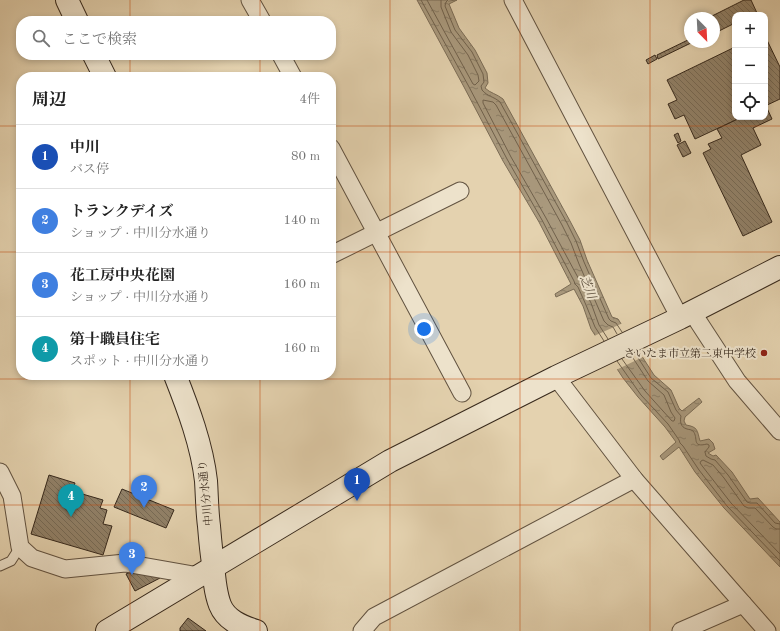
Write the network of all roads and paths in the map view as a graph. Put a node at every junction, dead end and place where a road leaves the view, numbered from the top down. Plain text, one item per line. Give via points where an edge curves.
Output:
1 (67, 0) edge
2 (250, 0) edge
3 (514, 0) edge
4 (75, 16) edge
5 (259, 16) edge
6 (96, 60) edge
7 (102, 72) edge
8 (336, 157) edge
9 (460, 191) dead end
10 (377, 232) junction
11 (336, 252) edge
12 (780, 267) edge
13 (680, 317) junction
14 (564, 373) junction
15 (177, 380) edge
16 (462, 392) dead end
17 (780, 431) edge
18 (0, 472) edge
19 (634, 479) junction
20 (20, 547) junction
21 (0, 566) edge
22 (206, 572) junction
23 (743, 604) junction
24 (107, 631) edge
25 (256, 631) edge
26 (362, 631) edge
27 (681, 631) edge
28 (767, 631) edge

1 - 4 street
2 - 5 street
3 - 13 street
6 - 7 street
8 - 10 street
9 - 10 street
10 - 11 street
10 - 16 street
12 - 13 street
13 - 14 street
13 - 17 street
14 - 19 street
14 - 22 street via 390,462
15 - 22 street, 中川分水通り via 188,407 206,480
18 - 20 street via 12,496
19 - 23 street
19 - 26 street via 374,617
20 - 21 lane via 11,561
20 - 22 street via 32,558 64,569 126,563
22 - 24 street
22 - 25 street, 中川分水通り via 216,589 220,606 228,618 240,626
23 - 27 street
23 - 28 street

